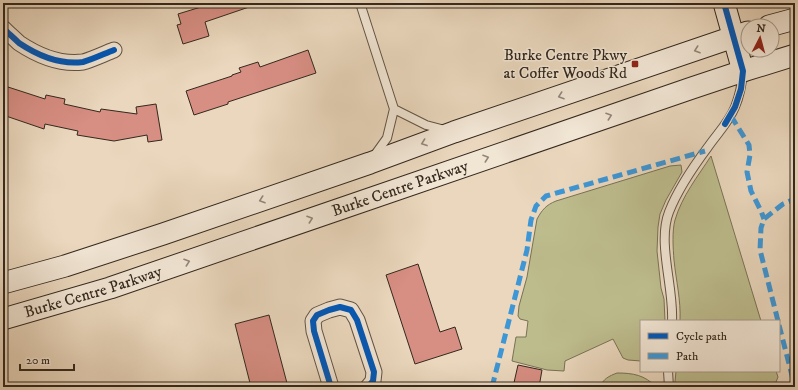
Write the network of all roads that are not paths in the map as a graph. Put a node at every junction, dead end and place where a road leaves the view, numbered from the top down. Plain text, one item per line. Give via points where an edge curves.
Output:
1 (360, 3) edge
2 (724, 3) edge
3 (795, 19) edge
4 (780, 23) edge
5 (3, 28) edge
6 (740, 33) edge
7 (740, 35) edge
8 (114, 50) dead end
9 (795, 55) edge
10 (743, 58) edge
11 (744, 71) junction
12 (394, 109) junction
13 (454, 132) junction
14 (370, 163) junction
15 (3, 283) edge
16 (3, 319) edge
17 (672, 320) edge
18 (668, 372) edge
19 (331, 387) edge
20 (368, 387) edge
21 (669, 387) edge

1 - 12 lane
2 - 6 main road
3 - 4 main road
5 - 8 street via 32,51 50,59 83,62
7 -> 13 main road, Burke Centre Parkway
9 - 11 main road, Burke Centre Parkway
10 - 11 main road
16 -> 11 main road, Burke Centre Parkway via 110,288
11 - 17 lane via 735,107 689,174 668,213 664,233 672,298
12 - 13 lane via 426,125
12 - 14 lane via 387,138
13 -> 14 main road, Burke Centre Parkway
14 -> 15 main road, Burke Centre Parkway via 66,266
18 - 21 lane
19 - 20 street via 313,321 317,315 340,308 351,310 357,320 374,372 373,381

